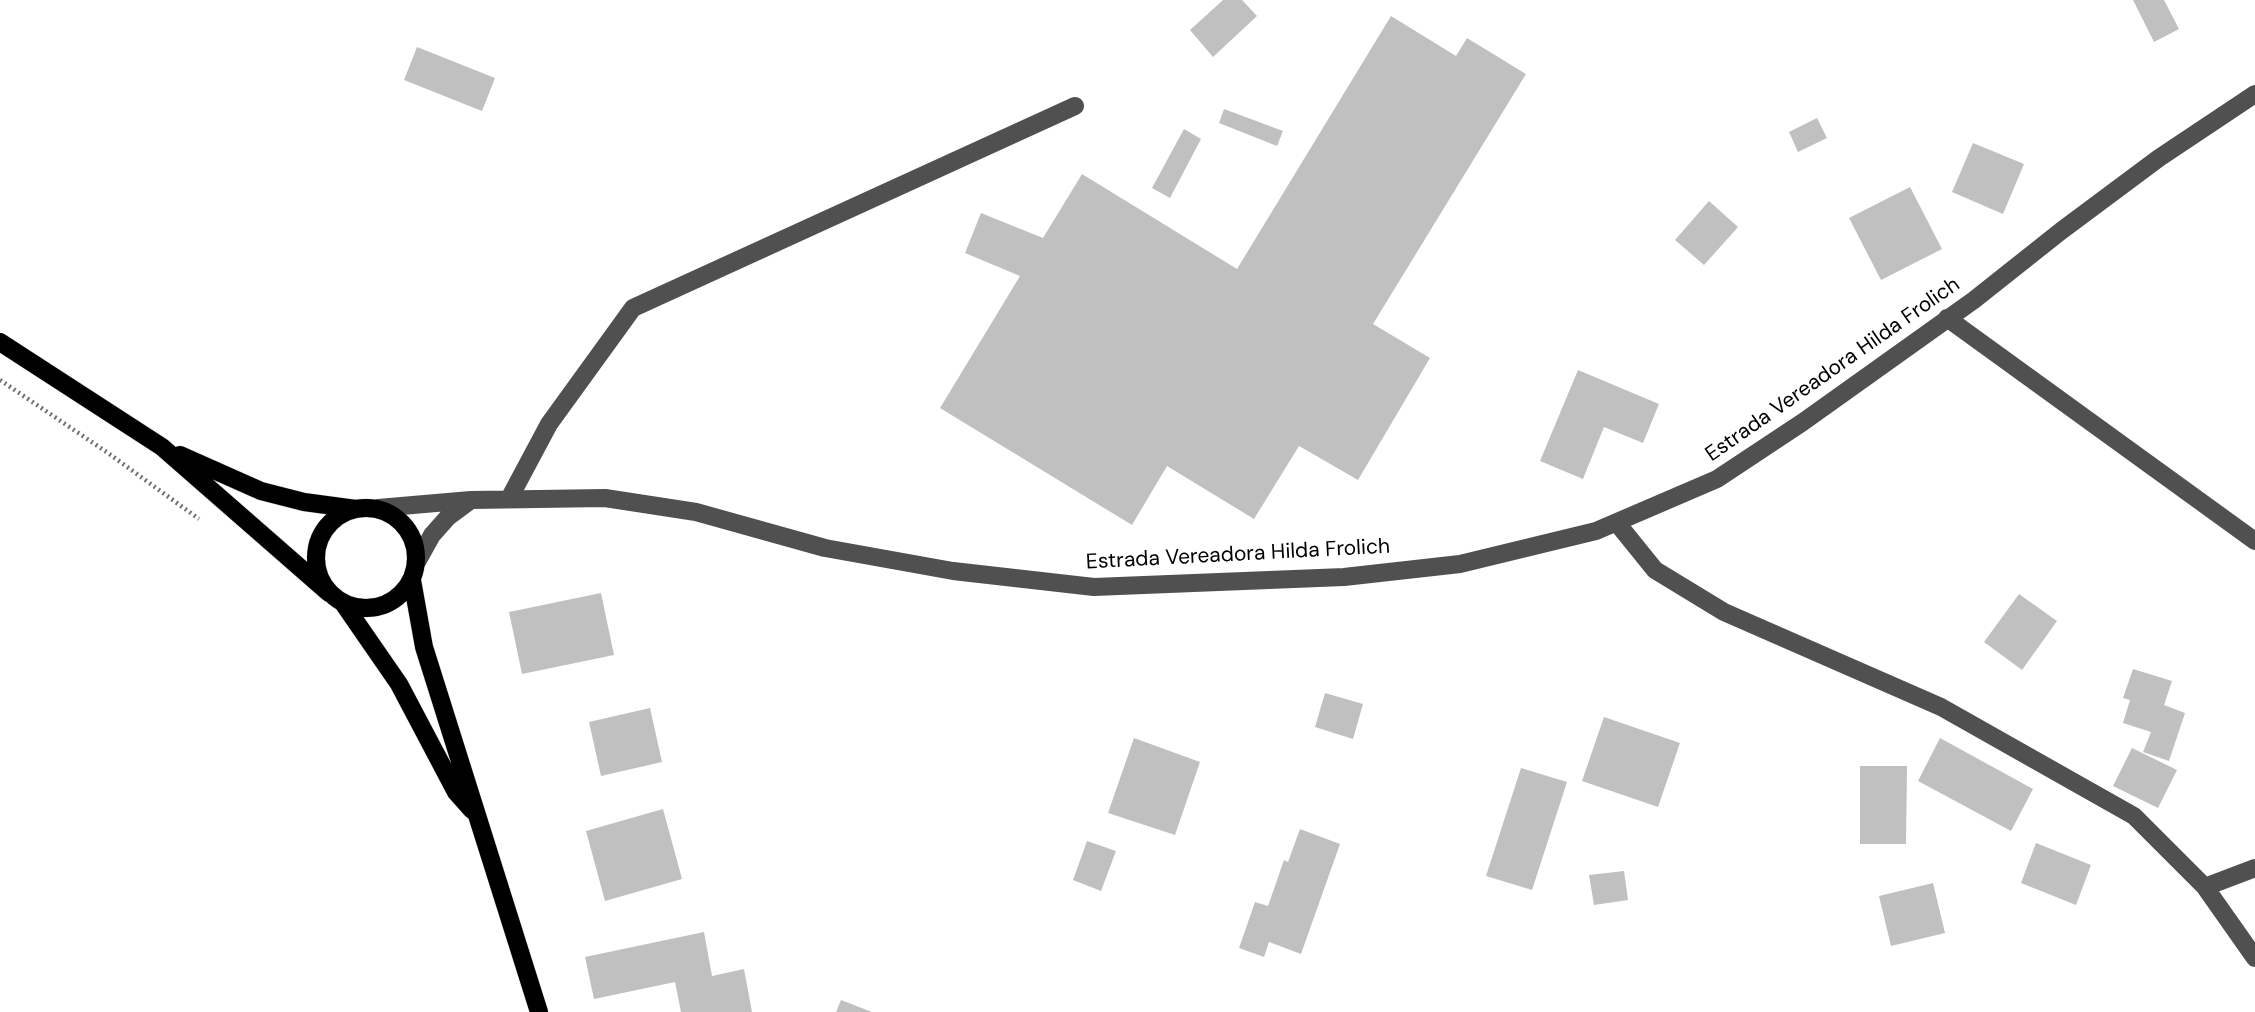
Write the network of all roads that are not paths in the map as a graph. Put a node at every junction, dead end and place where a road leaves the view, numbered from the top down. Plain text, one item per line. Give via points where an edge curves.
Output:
1 (2255, 94) edge
2 (1075, 106) dead end
3 (1947, 318) junction
4 (0, 342) edge
5 (162, 447) junction
6 (509, 499) junction
7 (471, 500) junction
8 (378, 508) junction
9 (359, 509) junction
10 (1617, 523) junction
11 (2255, 541) edge
12 (417, 562) junction
13 (412, 580) junction
14 (336, 598) junction
15 (479, 818) junction
16 (2255, 868) edge
17 (2205, 887) junction
18 (2255, 958) edge
19 (539, 1012) edge

1 - 3 street, Estrada Vereadora Hilda Frolich via 2159,158
2 - 6 street via 633,308 550,424
3 - 10 street, Estrada Vereadora Hilda Frolich via 1717,479
3 - 11 street
4 - 5 main road
5 - 9 main road via 261,491
5 - 14 main road
6 - 7 street, Estrada Vereadora Hilda Frolich
6 - 10 street, Estrada Vereadora Hilda Frolich via 605,498 683,510 825,548 953,571 1094,587 1343,578 1460,564
7 - 8 street, Estrada Vereadora Hilda Frolich
7 - 12 street via 432,535
8 - 9 main road
8 - 12 main road via 405,526 415,542
9 - 14 main road via 334,519 321,535 316,555 318,576
10 - 17 street via 1655,570 1724,612 1941,707 2134,816
12 - 13 main road
13 - 14 main road via 400,596 383,606 364,609
13 - 15 main road via 424,647
14 - 15 main road via 399,684 456,792
15 - 19 main road
16 - 17 street
17 - 18 street

